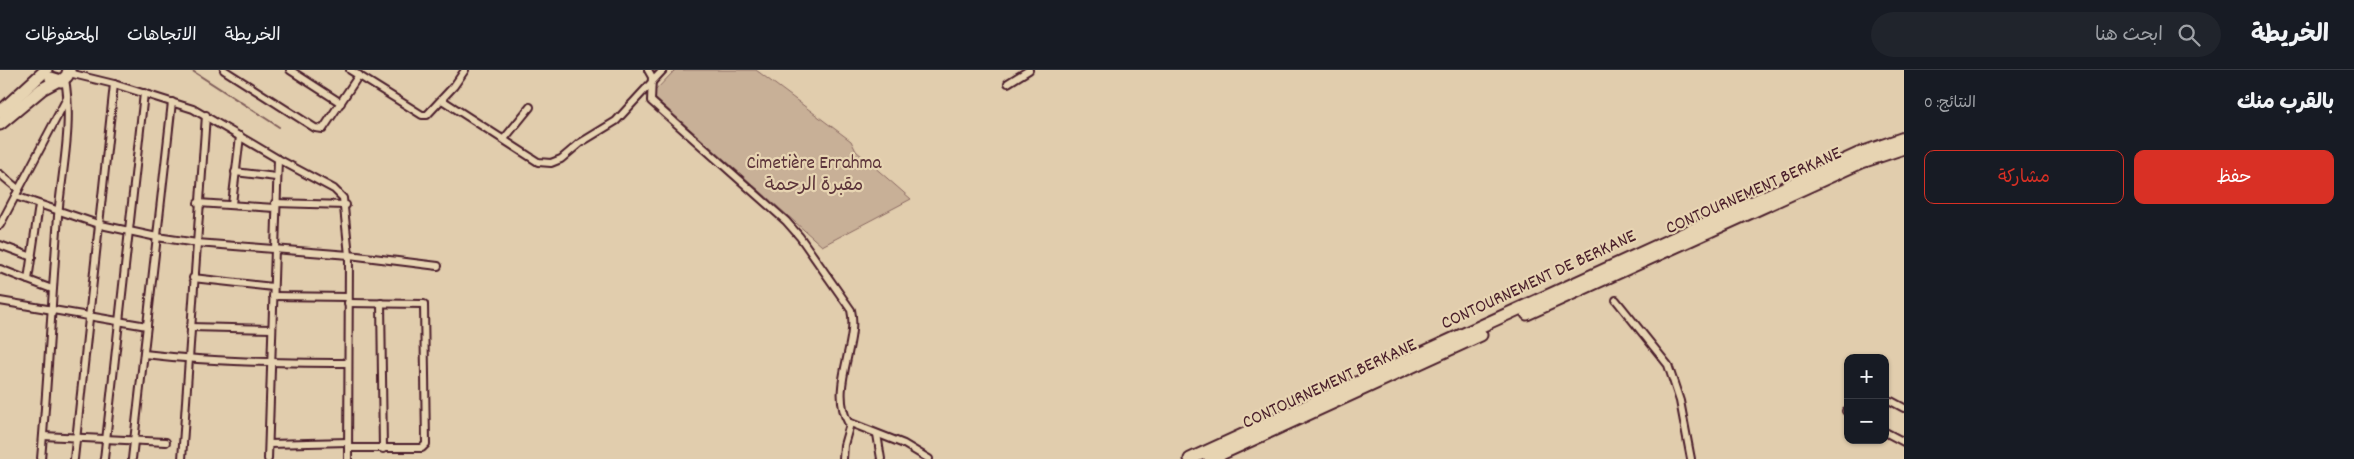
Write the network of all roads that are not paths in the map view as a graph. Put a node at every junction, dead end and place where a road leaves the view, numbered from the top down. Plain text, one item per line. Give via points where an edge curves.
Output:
1 (47, 70) edge
2 (224, 70) edge
3 (290, 70) edge
4 (350, 70) edge
5 (465, 70) edge
6 (648, 70) edge
7 (663, 70) edge
8 (1028, 70) edge
9 (66, 74) edge
10 (359, 76) junction
11 (650, 83) junction
12 (1008, 83) dead end
13 (114, 84) junction
14 (144, 93) junction
15 (68, 97) junction
16 (442, 100) junction
17 (172, 102) junction
18 (341, 103) junction
19 (530, 108) dead end
20 (0, 112) edge
21 (206, 115) junction
22 (0, 124) edge
23 (240, 136) junction
24 (1904, 138) edge
25 (504, 140) junction
26 (1904, 148) edge
27 (278, 159) junction
28 (235, 172) junction
29 (0, 174) edge
30 (276, 177) junction
31 (18, 189) junction
32 (15, 196) junction
33 (198, 203) junction
34 (232, 204) junction
35 (39, 205) junction
36 (275, 205) junction
37 (346, 205) junction
38 (58, 212) junction
39 (0, 225) edge
40 (101, 225) junction
41 (129, 232) junction
42 (157, 237) junction
43 (197, 243) junction
44 (0, 245) edge
45 (274, 249) junction
46 (349, 255) junction
47 (32, 256) junction
48 (438, 266) dead end
49 (0, 269) edge
50 (193, 278) junction
51 (28, 280) junction
52 (273, 287) junction
53 (52, 289) junction
54 (273, 296) junction
55 (348, 300) junction
56 (1616, 300) dead end
57 (0, 302) edge
58 (381, 303) junction
59 (51, 310) junction
60 (90, 316) junction
61 (119, 321) junction
62 (147, 326) junction
63 (190, 327) junction
64 (272, 329) junction
65 (144, 354) junction
66 (188, 359) junction
67 (272, 363) junction
68 (348, 363) junction
69 (1891, 401) dead end
70 (1904, 408) edge
71 (850, 424) junction
72 (877, 434) junction
73 (1889, 434) edge
74 (43, 436) junction
75 (77, 438) junction
76 (106, 439) junction
77 (134, 440) junction
78 (166, 442) dead end
79 (1904, 442) edge
80 (269, 444) junction
81 (348, 445) junction
82 (383, 449) junction
83 (41, 459) edge
84 (74, 459) edge
85 (104, 459) edge
86 (132, 459) edge
87 (182, 459) edge
88 (268, 459) edge
89 (348, 459) edge
90 (843, 459) edge
91 (881, 459) edge
92 (929, 459) edge
93 (1190, 459) edge
94 (1210, 459) edge
95 (1691, 459) edge

1 - 9 highway via 50,77
1 - 20 highway
2 - 18 street via 315,128 327,126
3 - 18 street
4 - 10 street
5 - 16 street
6 - 11 street via 652,77
7 - 11 street
8 - 12 street
9 - 13 street
9 - 15 street
9 - 22 highway
10 - 16 street via 422,115 431,113
10 - 18 street
11 - 25 street via 616,121 551,163 538,162
11 - 71 street via 651,101 786,221 851,310 842,400
13 - 14 street
13 - 40 street
14 - 17 street
14 - 41 street
15 - 31 street
15 - 38 street
16 - 25 street
17 - 21 street
17 - 42 street
19 - 25 street
21 - 23 street
21 - 33 street
23 - 27 street
23 - 28 street
24 - 93 highway, CONTOURNEMENT DE BERKANE via 1858,154
26 - 94 highway, CONTOURNEMENT BERKANE via 1862,162
27 - 30 street
27 - 37 street via 334,189
28 - 30 street
28 - 34 street
29 - 31 street
30 - 36 street
31 - 32 street
32 - 35 street
32 - 39 street
33 - 34 street
33 - 43 street
34 - 36 street
35 - 38 street
35 - 47 street
36 - 37 street
36 - 45 street
37 - 46 street
38 - 40 street
38 - 53 street
40 - 41 street
40 - 60 street
41 - 42 street
41 - 61 street
42 - 43 street
42 - 62 street
43 - 45 street
43 - 50 street
44 - 47 street
45 - 46 street
45 - 52 street
46 - 48 street
46 - 55 street
47 - 51 street
49 - 51 street
50 - 52 street
50 - 63 street
51 - 53 street
52 - 54 street
53 - 59 street
54 - 55 street
54 - 64 street
55 - 58 street
55 - 68 street
56 - 95 street via 1668,365 1680,401
57 - 59 street
58 - 82 street
58 - 82 street via 421,303 425,307 426,444 422,448
59 - 60 street
59 - 74 street
60 - 61 street
60 - 75 street
61 - 62 street
61 - 76 street
62 - 65 street
63 - 64 street
63 - 66 street
64 - 67 street
65 - 66 street
65 - 77 street
66 - 67 street
66 - 87 street
67 - 68 street
67 - 80 street
68 - 81 street
69 - 70 street
71 - 72 street
71 - 90 street
72 - 91 street
72 - 92 street via 904,444
73 - 79 street
74 - 75 street
74 - 83 street
75 - 76 street
75 - 84 street
76 - 77 street
76 - 85 street
77 - 78 street
77 - 86 street
80 - 81 street
80 - 88 street
81 - 82 street
81 - 89 street

